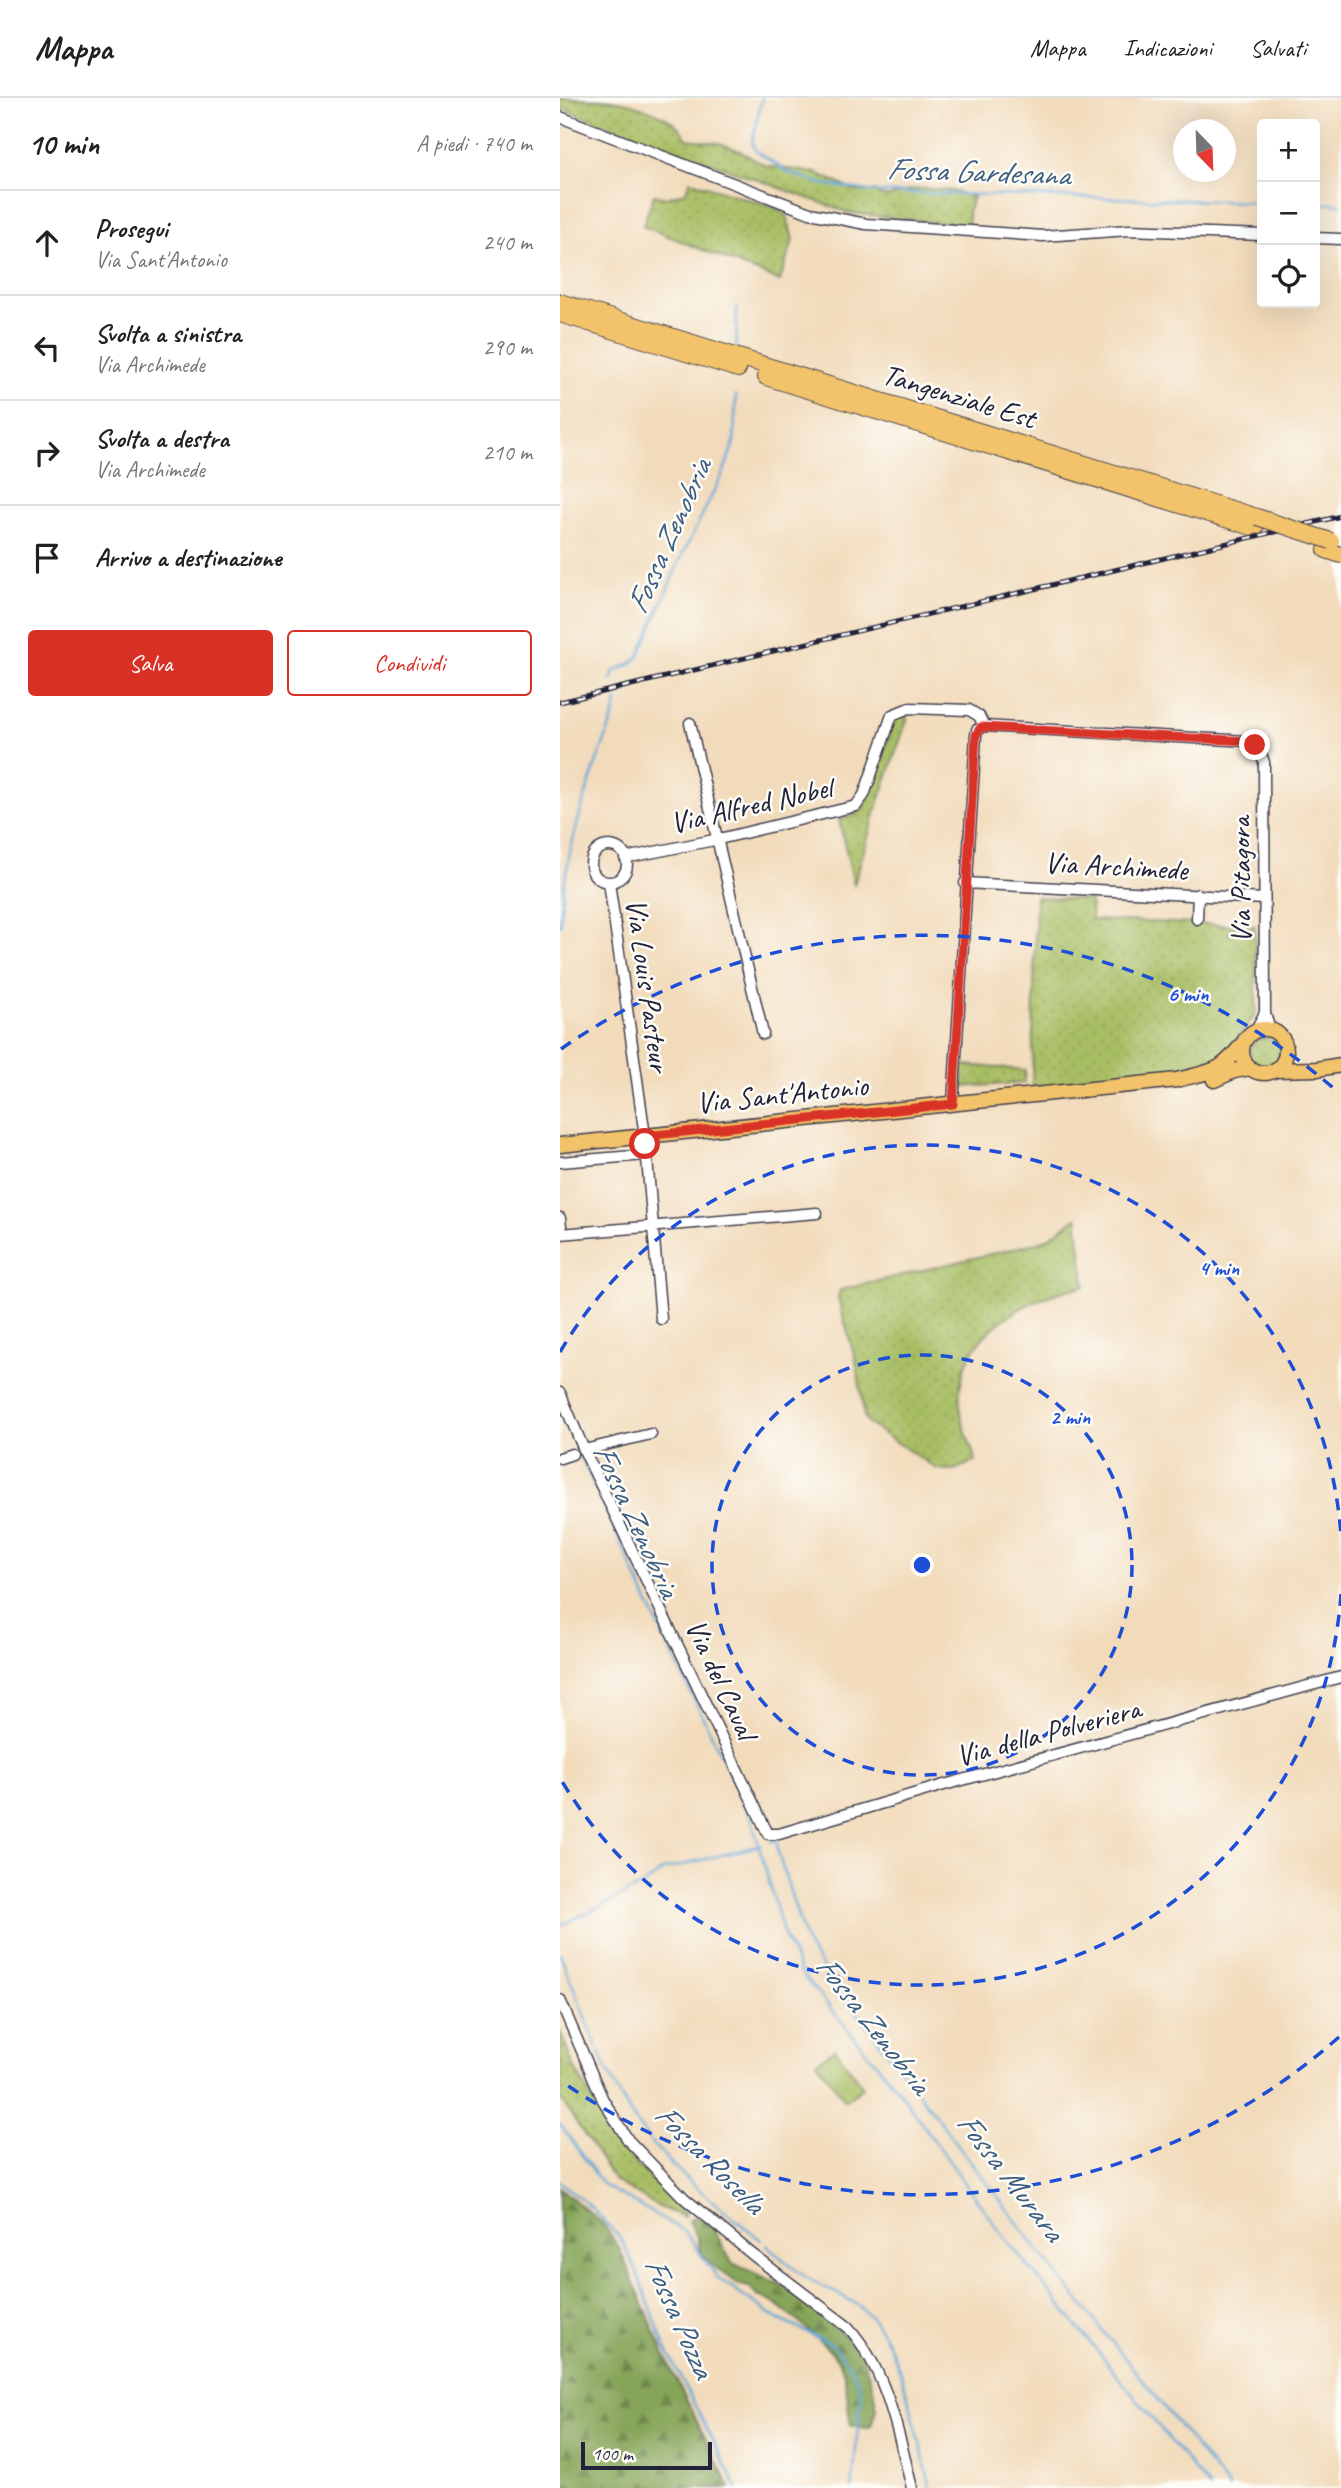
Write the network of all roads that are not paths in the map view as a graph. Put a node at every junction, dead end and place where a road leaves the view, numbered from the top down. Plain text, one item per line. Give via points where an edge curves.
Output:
1 (560, 117) edge
2 (1257, 236) edge
3 (1320, 238) edge
4 (1341, 239) edge
5 (560, 302) edge
6 (560, 314) edge
7 (1256, 522) junction
8 (1335, 548) edge
9 (690, 723) dead end
10 (984, 726) junction
11 (719, 839) junction
12 (625, 858) junction
13 (609, 882) junction
14 (965, 883) junction
15 (1198, 894) junction
16 (1264, 899) junction
17 (1197, 919) dead end
18 (1265, 1013) junction
19 (1274, 1032) junction
20 (763, 1034) dead end
21 (1249, 1037) junction
22 (1284, 1043) junction
23 (1340, 1065) edge
24 (1250, 1069) junction
25 (1275, 1070) junction
26 (1177, 1080) junction
27 (953, 1104) junction
28 (645, 1136) junction
29 (560, 1145) edge
30 (646, 1155) junction
31 (560, 1162) edge
32 (817, 1213) dead end
33 (560, 1217) edge
34 (652, 1227) junction
35 (561, 1234) edge
36 (661, 1319) dead end
37 (560, 1393) edge
38 (651, 1434) dead end
39 (584, 1450) junction
40 (572, 1454) dead end
41 (560, 1458) edge
42 (1341, 1677) edge
43 (768, 1834) joint
44 (560, 2000) edge
45 (912, 2488) edge

1 - 2 street via 810,213 866,224 1043,236 1129,230
3 - 4 street
5 - 7 highway, Tangenziale Est
6 - 7 highway, Tangenziale Est
7 - 8 highway, Tangenziale Est
9 - 11 street
10 - 11 street, Via Alfred Nobel via 969,710 903,709 892,715 856,806
10 - 14 street via 976,735
10 - 16 street, Via Pitagora via 1247,741 1259,749 1264,762
11 - 12 street, Via Alfred Nobel
11 - 20 street
12 - 13 street via 623,874
12 - 13 street via 618,849 606,846 592,857 594,874
13 - 28 street, Via Louis Pasteur
14 - 15 street, Via Archimede
14 - 27 street
15 - 16 street, Via Archimede
15 - 17 street
16 - 18 street, Via Pitagora
18 - 19 street, Via Pitagora
18 - 21 street, Via Pitagora
19 - 21 main road via 1264,1029
19 - 22 main road, Via Sant'Antonio
21 - 24 main road via 1243,1059
21 - 26 main road, Via Sant'Antonio via 1226,1065
22 - 23 main road, Via Sant'Antonio via 1298,1060
22 - 25 main road via 1283,1062
23 - 25 main road, Via Sant'Antonio
24 - 25 main road, Via Sant'Antonio
24 - 26 main road, Via Sant'Antonio via 1201,1082
26 - 27 main road, Via Sant'Antonio
27 - 28 main road, Via Sant'Antonio
28 - 29 main road, Via Sant'Antonio
28 - 30 street, Via Louis Pasteur
30 - 31 street
30 - 34 street, Via Louis Pasteur
32 - 34 street
33 - 35 street
34 - 35 street
34 - 36 street, Via Louis Pasteur
37 - 39 street, Via del Caval
38 - 39 street
39 - 43 street, Via del Caval
40 - 41 street
42 - 43 street, Via della Polveriera
44 - 45 street via 603,2100 628,2140 684,2198 860,2340 880,2380

